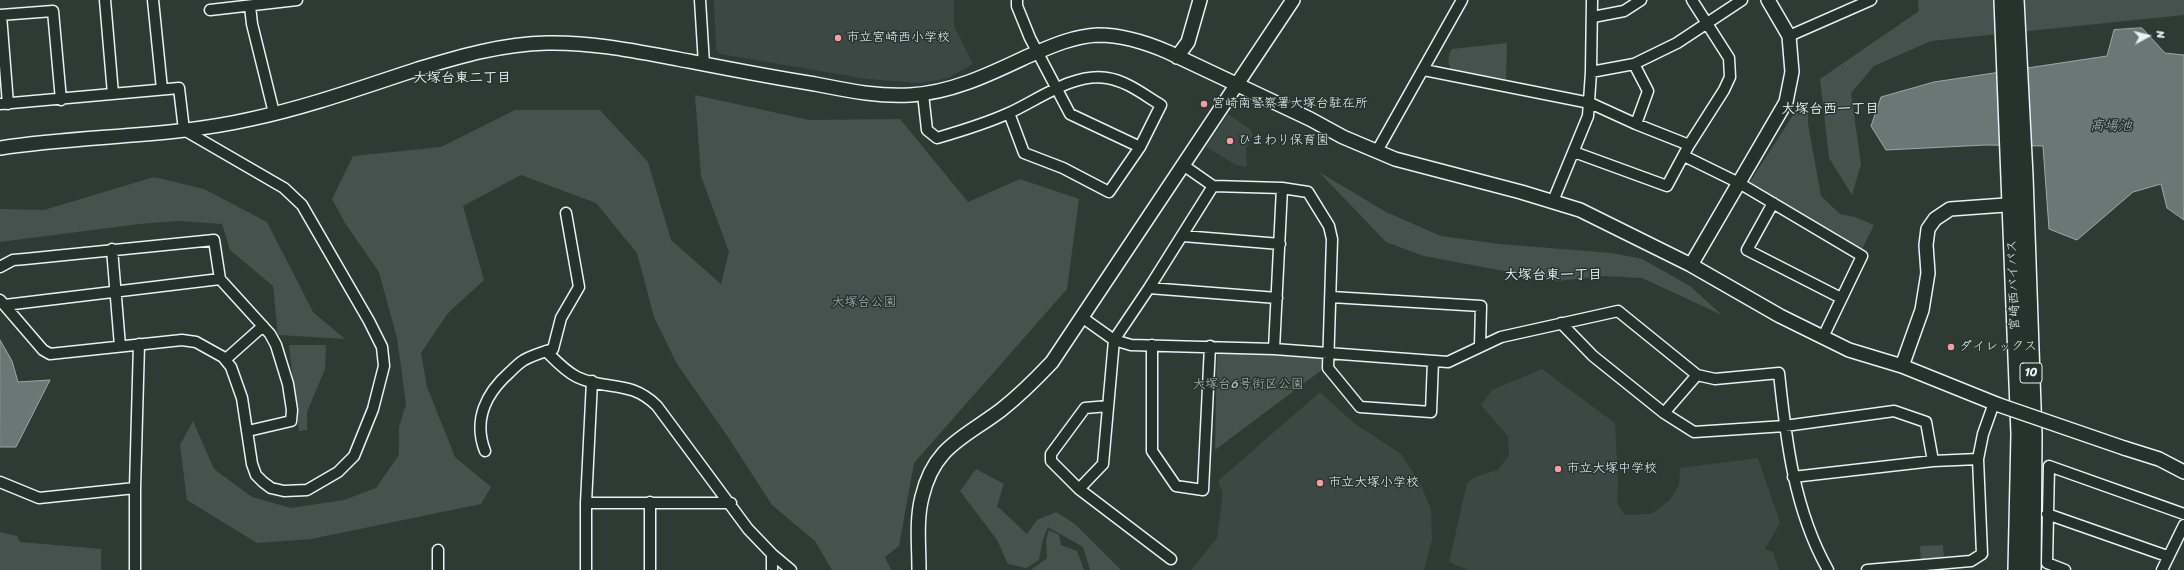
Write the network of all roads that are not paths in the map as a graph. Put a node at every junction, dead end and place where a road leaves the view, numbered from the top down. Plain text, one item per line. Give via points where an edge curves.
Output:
1 (105, 0) edge
2 (153, 0) edge
3 (297, 0) edge
4 (700, 0) edge
5 (1017, 0) edge
6 (1200, 0) edge
7 (1293, 0) edge
8 (1462, 0) edge
9 (1592, 0) edge
10 (1640, 0) edge
11 (1692, 0) edge
12 (1742, 0) edge
13 (1768, 0) edge
14 (1871, 0) edge
15 (2002, 0) edge
16 (2015, 0) edge
17 (250, 6) junction
18 (210, 10) dead end
19 (1, 15) edge
20 (1593, 17) junction
21 (1707, 22) junction
22 (1789, 36) junction
23 (2010, 44) junction
24 (1037, 52) junction
25 (1177, 57) junction
26 (704, 64) junction
27 (1634, 64) junction
28 (1424, 70) junction
29 (1591, 72) junction
30 (1236, 85) junction
31 (1056, 88) junction
32 (162, 89) junction
33 (113, 94) junction
34 (923, 94) junction
35 (61, 100) junction
36 (1590, 103) junction
37 (4, 104) edge
38 (274, 113) junction
39 (1009, 113) junction
40 (1636, 124) junction
41 (184, 130) junction
42 (1689, 145) junction
43 (1140, 147) junction
44 (0, 148) edge
45 (1377, 151) junction
46 (1574, 152) junction
47 (1684, 156) junction
48 (1183, 165) junction
49 (1739, 183) junction
50 (1213, 186) junction
51 (1282, 188) junction
52 (1553, 201) junction
53 (1773, 203) junction
54 (2017, 204) junction
55 (566, 213) dead end
56 (1183, 236) junction
57 (1280, 244) junction
58 (112, 249) junction
59 (1691, 265) junction
60 (0, 267) edge
61 (220, 279) junction
62 (1149, 288) junction
63 (115, 291) junction
64 (1331, 297) junction
65 (1277, 298) junction
66 (1842, 298) junction
67 (2, 302) edge
68 (1083, 318) junction
69 (1561, 323) junction
70 (263, 326) junction
71 (1823, 337) junction
72 (1114, 340) junction
73 (139, 344) junction
74 (1152, 345) junction
75 (1480, 345) junction
76 (120, 346) junction
77 (1210, 346) junction
78 (1274, 349) junction
79 (546, 351) junction
80 (1328, 352) junction
81 (226, 359) junction
82 (1433, 361) junction
83 (1902, 366) junction
84 (1697, 375) junction
85 (592, 381) junction
86 (1996, 404) junction
87 (1108, 406) junction
88 (1664, 413) junction
89 (1785, 426) junction
90 (248, 431) junction
91 (485, 451) dead end
92 (1978, 459) junction
93 (1933, 461) junction
94 (2184, 472) edge
95 (1793, 477) junction
96 (0, 482) edge
97 (135, 488) junction
98 (1079, 489) junction
99 (650, 502) junction
100 (586, 503) junction
101 (731, 503) junction
102 (2047, 514) junction
103 (2184, 514) edge
104 (2184, 525) edge
105 (438, 550) dead end
106 (772, 554) junction
107 (2167, 556) junction
108 (1171, 559) dead end
109 (136, 570) edge
110 (438, 570) edge
111 (586, 570) edge
112 (650, 570) edge
113 (772, 570) edge
114 (791, 570) edge
115 (919, 570) edge
116 (1828, 570) edge
117 (1867, 570) edge
118 (2017, 570) edge
119 (2032, 570) edge
120 (2065, 570) edge
121 (2162, 570) edge

1 - 33 street
2 - 32 street
3 - 17 street
4 - 26 street
5 - 24 street via 1017,6
6 - 25 street via 1188,42
7 - 30 street
8 - 28 street
9 - 20 street
10 - 20 street via 1624,11
11 - 21 street
12 - 21 street
13 - 22 street
14 - 22 street
15 - 23 highway, 宮崎西バイパス / 10
16 - 23 highway, 宮崎西バイパス / 10
17 - 18 street
17 - 38 street
19 - 35 street via 53,11
19 - 37 street
20 - 29 street
21 - 27 street via 1677,43
21 - 42 street via 1729,58 1730,77
22 - 49 street via 1792,72 1786,102
23 - 54 highway, 宮崎西バイパス / 10 via 2018,177
24 - 25 street via 1077,38 1096,35 1120,36 1145,42
24 - 31 street
24 - 34 street via 963,84
25 - 30 street
26 - 34 street via 873,95
26 - 38 street via 626,48 586,44 518,44 459,56
27 - 29 street
27 - 40 street via 1648,91
28 - 36 street
28 - 45 street
29 - 36 street
30 - 45 street
30 - 48 street
31 - 39 street
31 - 43 street via 1070,114
31 - 43 street via 1090,76 1107,78 1123,81 1161,105
32 - 33 street
32 - 41 street via 179,88
33 - 35 street
34 - 39 street via 927,130 937,138
35 - 37 street
36 - 40 street
36 - 46 street via 1588,116
38 - 41 street via 228,124
39 - 43 street via 1024,153 1063,168 1109,192
40 - 42 street
41 - 44 street
41 - 90 street via 284,188 302,206 353,291 382,347 384,366 373,409 354,456 338,472 302,491 271,488 258,478 255,471
42 - 47 street
45 - 52 street via 1421,167
46 - 47 street via 1666,186
46 - 52 street
47 - 49 street
48 - 50 street
48 - 68 street
49 - 53 street
49 - 59 street
50 - 51 street
50 - 56 street
51 - 57 street
51 - 64 street via 1308,192 1329,226 1332,239
52 - 59 street via 1580,210
53 - 66 street via 1862,256
53 - 66 street via 1747,250
54 - 83 street via 1950,209 1935,219 1928,229 1928,273 1922,310
54 - 118 highway, 宮崎西バイパス / 10 via 2020,434
54 - 119 highway, 宮崎西バイパス / 10 via 2033,435
55 - 79 street via 579,287 561,318 553,349
56 - 57 street
56 - 62 street
57 - 65 street
58 - 60 street via 13,260
58 - 61 street via 213,239
58 - 63 street
59 - 71 street via 1780,316
61 - 63 street
61 - 70 street
62 - 65 street
62 - 72 street
63 - 67 street
63 - 76 street
64 - 75 street via 1481,306
64 - 80 street
65 - 78 street
66 - 71 street
67 - 76 street via 43,350 50,354
68 - 72 street
68 - 115 street via 1052,362 1029,387 1000,411 953,442 938,459 922,496 919,514
69 - 75 street via 1501,337
69 - 84 street via 1618,311
69 - 88 street via 1594,356
70 - 81 street
70 - 90 street via 276,345 284,367 292,419 289,423
71 - 83 street via 1849,350
72 - 74 street
72 - 87 street
73 - 76 street
73 - 81 street via 187,340 206,346
73 - 97 street
74 - 77 street
74 - 77 street via 1152,451 1176,486 1203,490
75 - 82 street via 1448,362
77 - 78 street
78 - 80 street
79 - 85 street via 577,377
79 - 91 street via 523,361 501,380 489,396 481,413 481,441
80 - 82 street
80 - 82 street via 1328,368 1360,407 1431,412
81 - 90 street via 240,387
83 - 86 street
84 - 88 street
84 - 89 street via 1715,379 1780,373
85 - 100 street
85 - 101 street via 622,386 649,398
86 - 92 street via 1983,434
86 - 94 street, bridge via 2159,459
87 - 98 street via 1103,464
87 - 98 street via 1085,408 1051,454 1052,464
88 - 89 street via 1694,432
89 - 93 street via 1894,411 1926,422
89 - 95 street
92 - 93 street
92 - 117 street via 1982,554 1971,561
93 - 95 street
95 - 116 street via 1809,527
96 - 97 street via 39,498
97 - 109 street
98 - 108 street
99 - 100 street
99 - 101 street
99 - 112 street
100 - 111 street
101 - 106 street via 748,529
102 - 103 street via 2049,466
102 - 107 street
102 - 120 street via 2047,563
104 - 107 street
105 - 110 street
106 - 113 street
106 - 114 street
107 - 121 street

